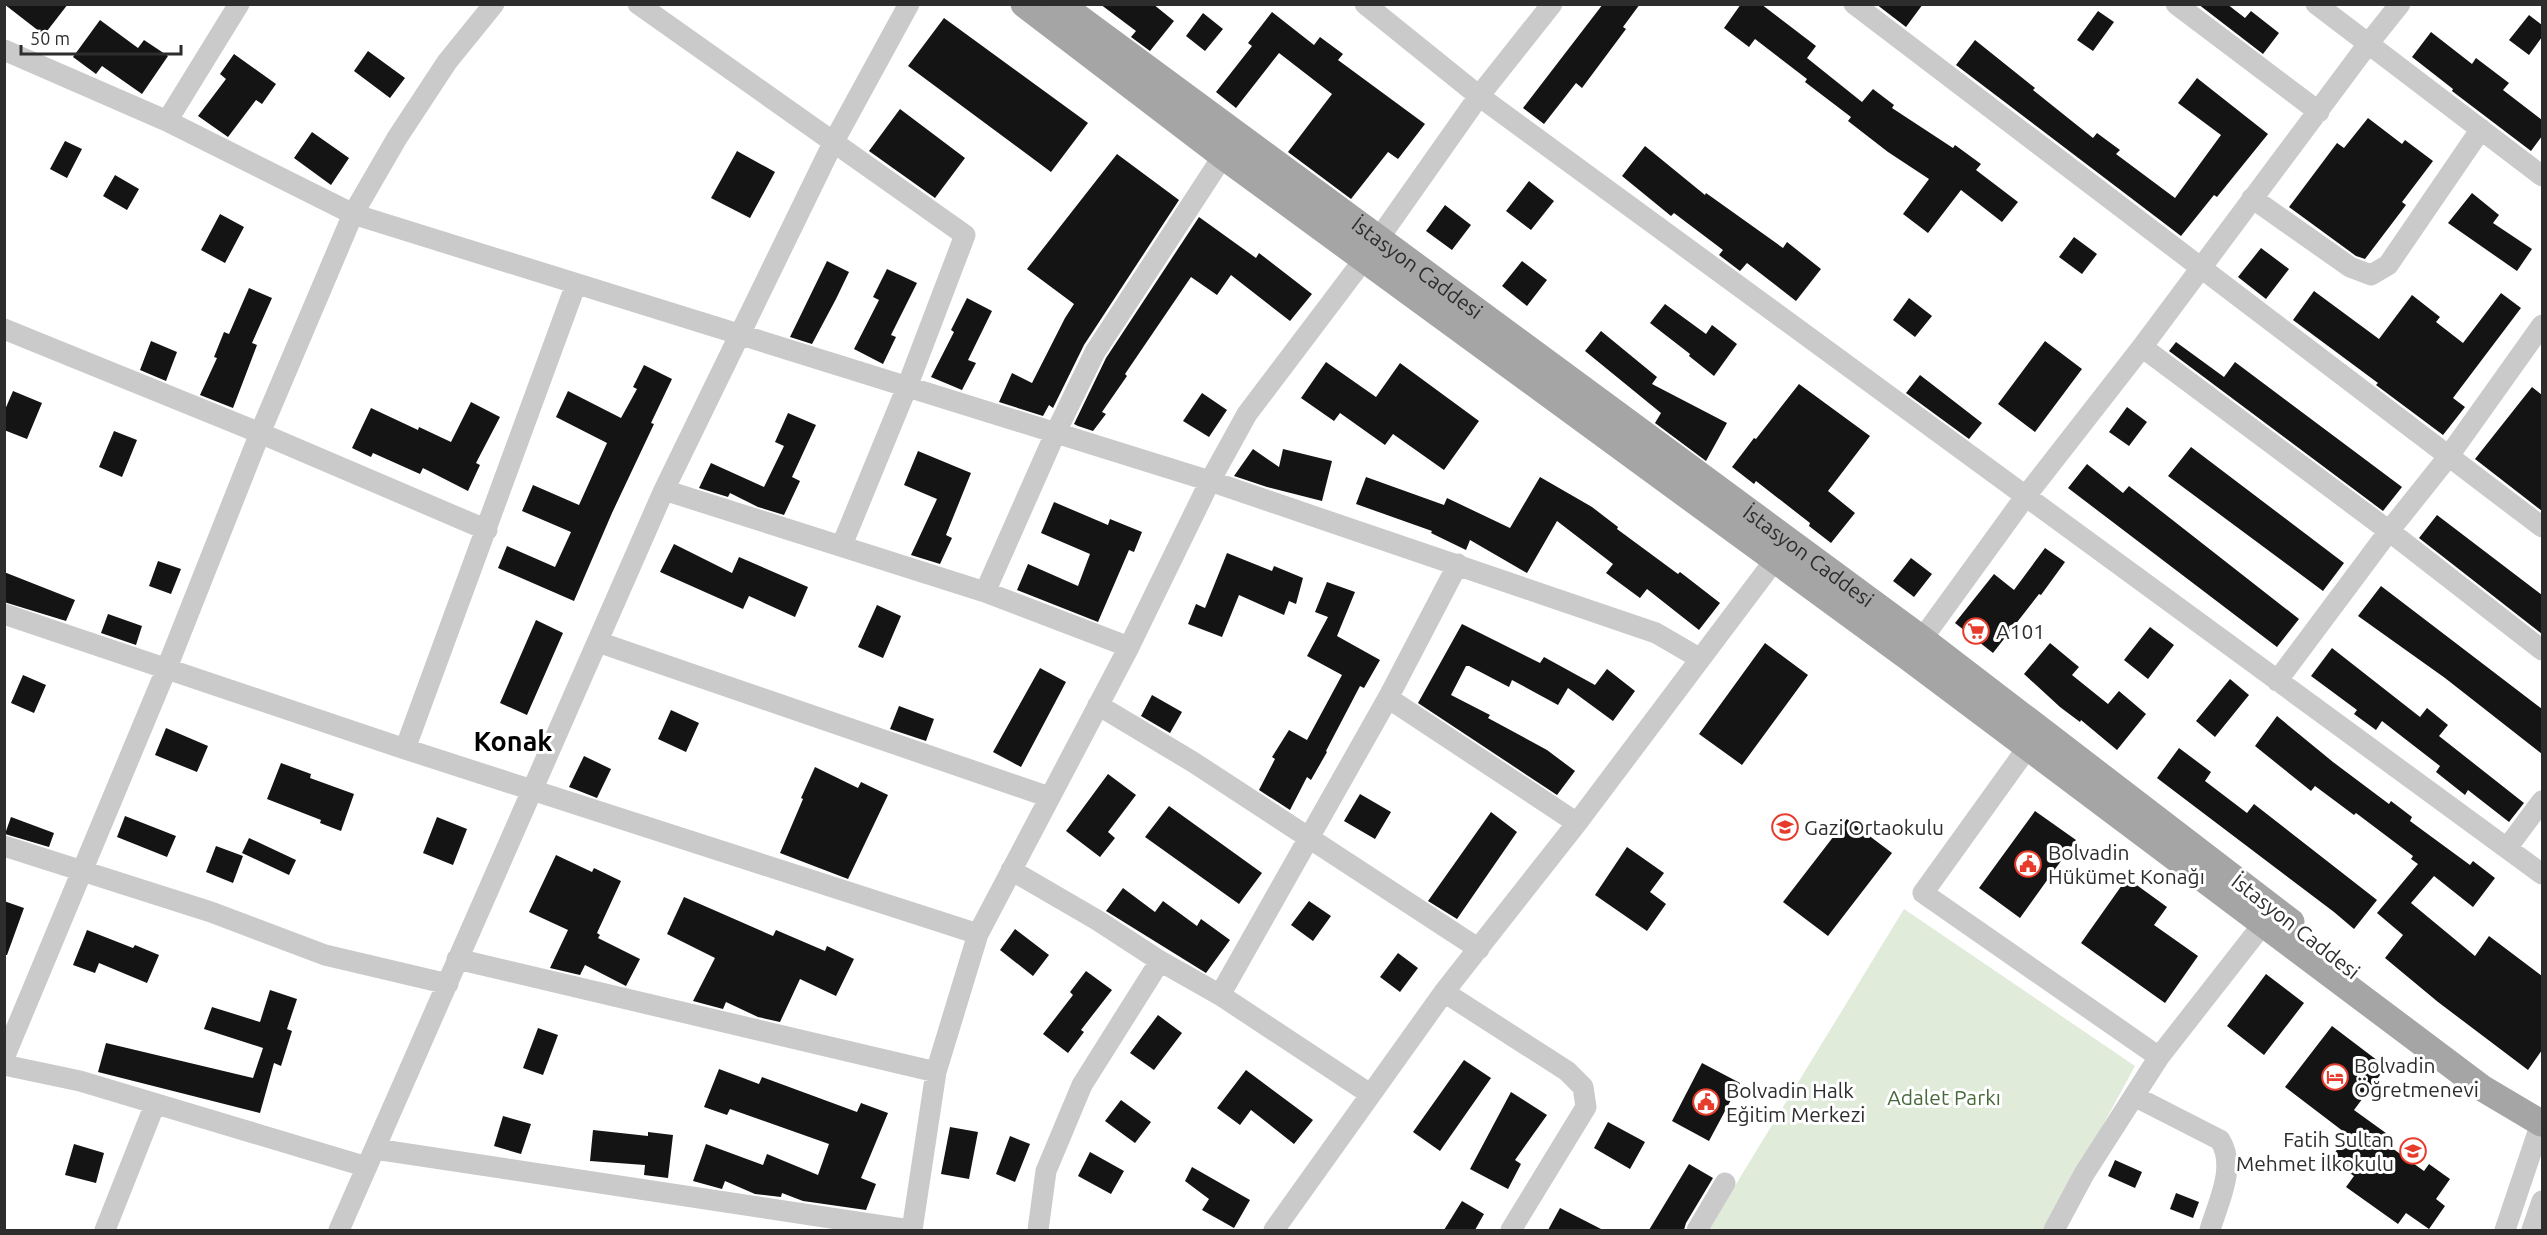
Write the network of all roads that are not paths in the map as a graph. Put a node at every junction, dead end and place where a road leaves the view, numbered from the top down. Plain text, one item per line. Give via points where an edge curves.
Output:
1 (239, 4) edge
2 (494, 4) edge
3 (638, 4) edge
4 (909, 4) edge
5 (1024, 4) edge
6 (1060, 4) edge
7 (1365, 4) edge
8 (1552, 4) edge
9 (1854, 4) edge
10 (2176, 4) edge
11 (2316, 4) edge
12 (2400, 4) edge
13 (2368, 44) junction
14 (4, 50) edge
15 (1479, 96) junction
16 (2319, 112) junction
17 (167, 121) junction
18 (2481, 129) junction
19 (833, 144) junction
20 (1222, 156) junction
21 (2542, 176) edge
22 (2252, 198) junction
23 (353, 214) junction
24 (1371, 249) junction
25 (2200, 267) junction
26 (576, 284) junction
27 (2542, 325) edge
28 (4, 329) edge
29 (739, 335) junction
30 (2142, 346) junction
31 (907, 387) junction
32 (260, 433) junction
33 (1055, 434) junction
34 (2448, 458) junction
35 (1210, 481) junction
36 (664, 490) junction
37 (2025, 496) junction
38 (2542, 527) edge
39 (487, 530) junction
40 (2389, 531) junction
41 (842, 545) junction
42 (1774, 561) junction
43 (1458, 564) junction
44 (985, 592) junction
45 (4, 614) edge
46 (598, 642) junction
47 (1129, 647) junction
48 (1915, 648) junction
49 (2542, 650) edge
50 (1699, 658) junction
51 (166, 670) junction
52 (2277, 681) junction
53 (1388, 698) junction
54 (1098, 705) junction
55 (2028, 747) junction
56 (405, 749) junction
57 (533, 791) junction
58 (1049, 797) junction
59 (2542, 801) edge
60 (1577, 823) junction
61 (1309, 838) junction
62 (4, 846) edge
63 (2507, 848) junction
64 (82, 870) junction
65 (1011, 870) junction
66 (2542, 874) edge
67 (2263, 924) junction
68 (978, 934) junction
69 (1479, 949) junction
70 (457, 959) junction
71 (1160, 961) junction
72 (448, 984) junction
73 (1444, 992) junction
74 (1220, 995) junction
75 (2160, 1057) junction
76 (4, 1058) edge
77 (4, 1065) edge
78 (936, 1072) junction
79 (1370, 1094) junction
80 (2134, 1096) junction
81 (155, 1104) junction
82 (2542, 1123) edge
83 (371, 1158) junction
84 (1725, 1183) dead end
85 (2542, 1201) edge
86 (105, 1230) edge
87 (339, 1230) edge
88 (911, 1230) edge
89 (1038, 1230) edge
90 (1274, 1230) edge
91 (1511, 1230) edge
92 (1697, 1230) edge
93 (2054, 1230) edge
94 (2210, 1230) edge
95 (2505, 1230) edge
96 (2532, 1230) edge

1 - 17 street
2 - 23 street via 447,62
3 - 19 street
4 - 19 street
5 - 20 main road
6 - 24 main road, İstasyon Caddesi
7 - 15 street
8 - 15 street
9 - 25 street
10 - 16 street
11 - 13 street
12 - 13 street
13 - 16 street
13 - 18 street
14 - 17 street
15 - 24 street
15 - 37 street
16 - 22 street
17 - 23 street
18 - 21 street
18 - 22 street via 2388,265 2372,275 2350,267
19 - 29 street
19 - 31 street via 965,235
20 - 24 main road
20 - 33 street via 1095,352
22 - 25 street
23 - 26 street
23 - 32 street
24 - 35 street via 1247,414
24 - 42 main road
24 - 48 main road, İstasyon Caddesi
25 - 30 street
25 - 34 street
26 - 29 street
26 - 39 street
27 - 34 street
28 - 32 street
29 - 31 street
29 - 36 street
30 - 37 street
30 - 40 street
31 - 33 street
31 - 41 street
32 - 39 street
32 - 51 street
33 - 35 street
33 - 44 street
34 - 38 street
34 - 40 street
35 - 43 street
35 - 47 street
36 - 41 street
36 - 46 street
37 - 48 street
37 - 52 street
39 - 56 street
40 - 49 street
40 - 52 street
41 - 44 street
42 - 48 main road
42 - 50 street
43 - 50 street via 1656,633
43 - 53 street
44 - 47 street
45 - 51 street
46 - 57 street
46 - 58 street
47 - 54 street
48 - 55 main road
48 - 82 main road, İstasyon Caddesi via 2492,1077
50 - 60 street
51 - 56 street
51 - 64 street
52 - 63 street
53 - 60 street
53 - 61 street
54 - 58 street
54 - 61 street
55 - 67 main road
55 - 75 street via 1923,893
56 - 57 street
57 - 68 street
57 - 70 street
58 - 65 street
59 - 63 street
60 - 69 street
61 - 69 street
61 - 74 street
62 - 64 street
63 - 66 street
64 - 72 street via 325,955
64 - 76 street
65 - 68 street
65 - 71 street
67 - 75 street
67 - 82 main road via 2482,1088
68 - 78 street
69 - 73 street
70 - 72 street
70 - 78 street
71 - 74 street
71 - 89 street via 1082,1086 1046,1171
72 - 83 street
73 - 79 street
73 - 91 street via 1567,1071 1583,1087 1586,1107
74 - 79 street
75 - 80 street
77 - 81 street via 80,1081
78 - 88 street
79 - 90 street
80 - 93 street
80 - 94 street via 2220,1140 2227,1151 2229,1165
81 - 83 street
81 - 86 street
82 - 95 street
83 - 87 street
83 - 88 street
84 - 92 street
85 - 96 street

